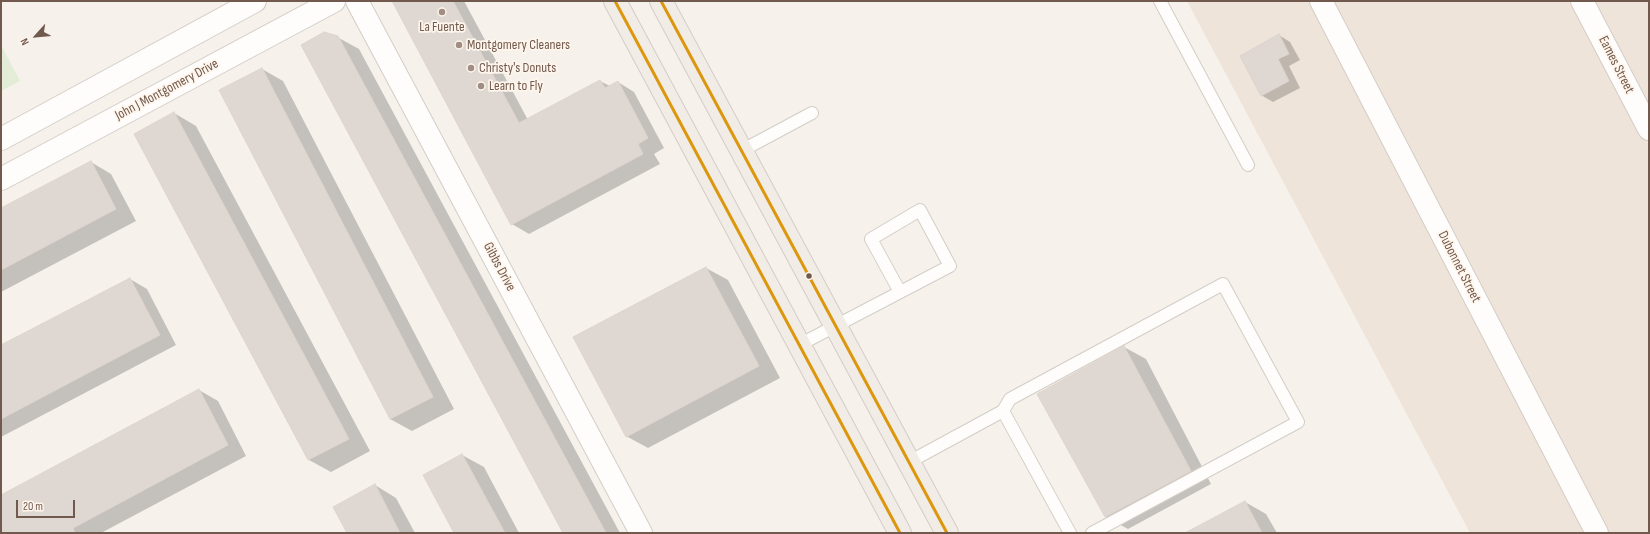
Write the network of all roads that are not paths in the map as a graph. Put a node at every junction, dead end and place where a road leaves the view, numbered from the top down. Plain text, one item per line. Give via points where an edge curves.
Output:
1 (255, 1) edge
2 (334, 1) edge
3 (357, 1) edge
4 (616, 1) edge
5 (661, 1) edge
6 (1160, 1) edge
7 (1322, 1) edge
8 (1582, 1) edge
9 (812, 113) dead end
10 (1649, 129) edge
11 (1, 139) edge
12 (741, 151) junction
13 (1248, 165) dead end
14 (1, 179) edge
15 (900, 292) junction
16 (835, 326) junction
17 (799, 345) junction
18 (1004, 411) junction
19 (909, 462) junction
20 (641, 533) edge
21 (900, 533) edge
22 (947, 533) edge
23 (1070, 533) edge
24 (1092, 533) edge
25 (1597, 533) edge

1 - 11 street
2 - 14 street, John J Montgomery Drive
3 - 20 street, Gibbs Drive
4 - 17 main road
5 - 12 main road
6 - 13 lane
7 - 25 street, Dubonnet Street
8 - 10 street, Eames Street
9 - 12 lane
12 - 16 main road
15 - 15 lane via 950,266 920,210 871,239
15 - 16 lane
16 - 17 lane
16 - 19 main road
17 - 21 main road
18 - 19 lane
18 - 23 lane
18 - 24 lane via 1010,398 1223,284 1298,422
19 - 22 main road

